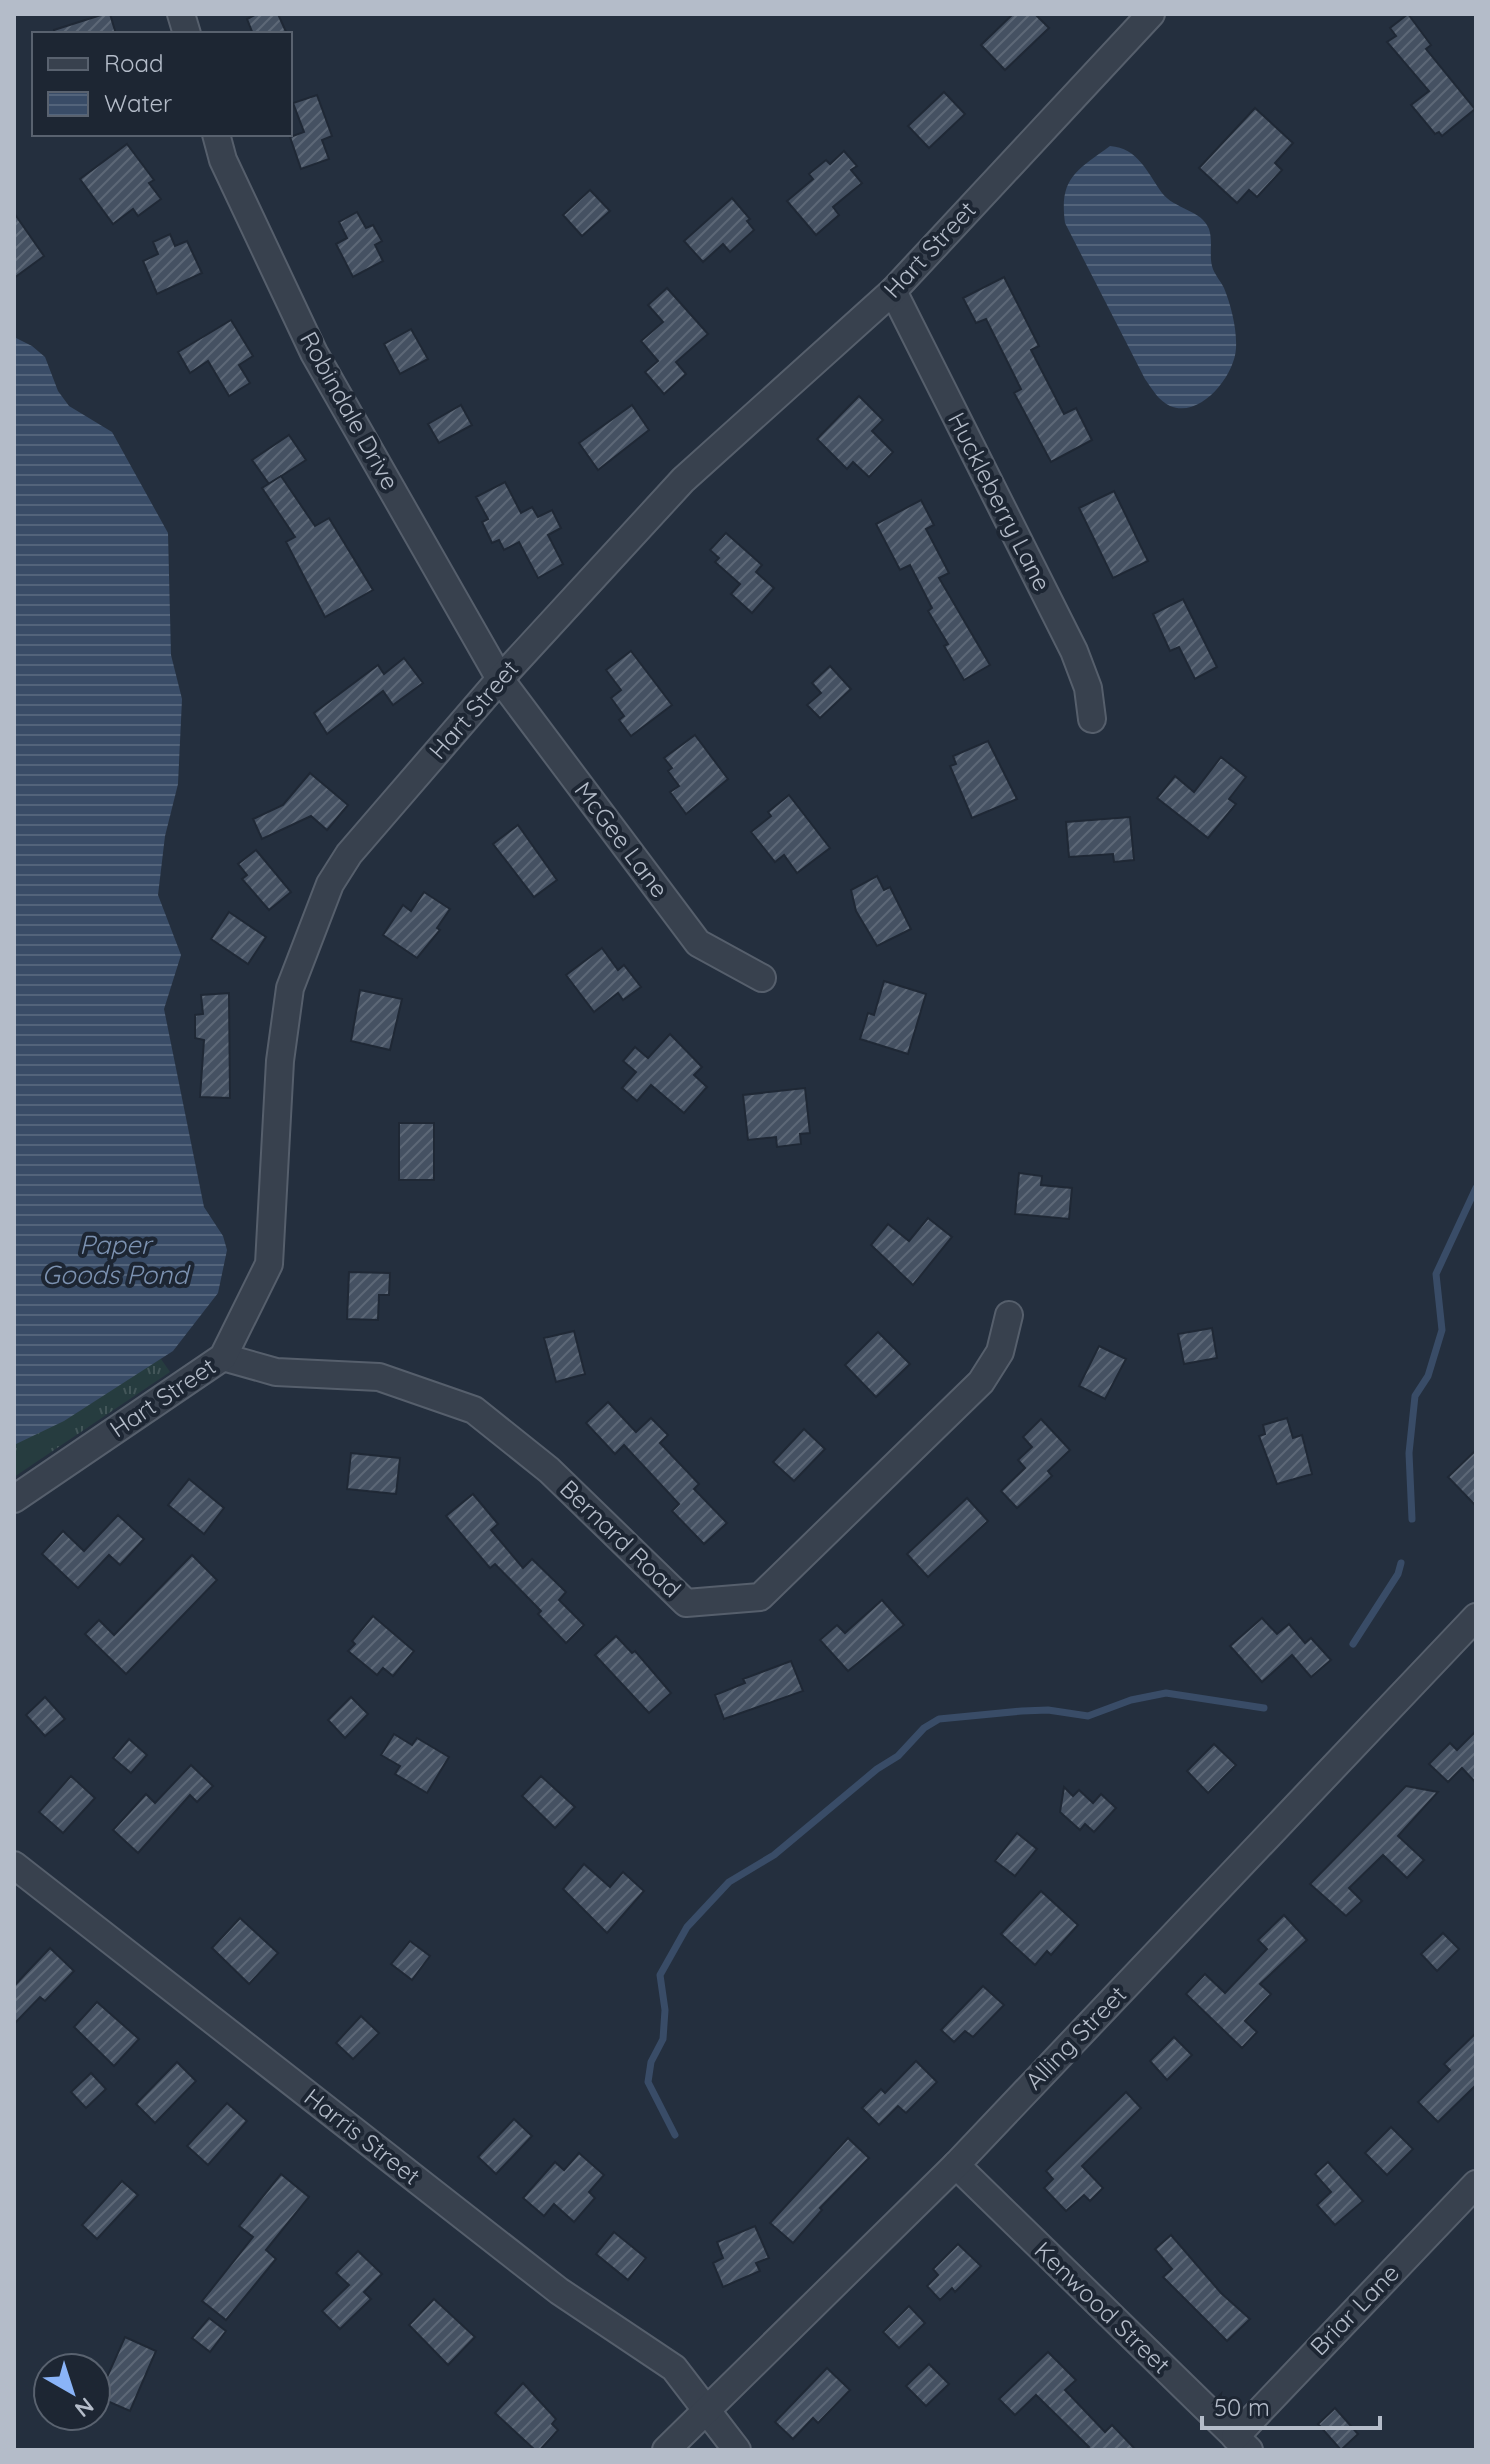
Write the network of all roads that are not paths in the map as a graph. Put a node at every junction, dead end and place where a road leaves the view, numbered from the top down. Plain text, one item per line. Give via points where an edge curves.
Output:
1 (1151, 14) edge
2 (217, 136) edge
3 (893, 291) junction
4 (500, 679) junction
5 (1092, 719) dead end
6 (762, 978) dead end
7 (1009, 1315) dead end
8 (223, 1357) junction
9 (14, 1499) edge
10 (1476, 1617) edge
11 (18, 1875) edge
12 (956, 2165) junction
13 (1476, 2184) edge
14 (706, 2410) junction
15 (1242, 2444) edge
16 (666, 2450) edge
17 (737, 2450) edge

1 - 3 street, Hart Street
2 - 4 street, Robindale Drive via 314,353
3 - 4 street, Hart Street via 683,480
3 - 5 street, Huckleberry Lane via 1074,651 1088,688
4 - 6 street, McGee Lane via 698,943
4 - 8 street, Hart Street via 349,854 317,914 290,988 280,1061 269,1264
7 - 8 street, Bernard Road via 1000,1352 981,1382 760,1597 686,1603 549,1470 474,1410 379,1377 276,1372
8 - 9 street, Hart Street
10 - 12 street, Alling Street
11 - 14 street, Harris Street via 559,2291 674,2368
12 - 14 street, Alling Street
12 - 15 street, Kenwood Street
13 - 15 street, Briar Lane
14 - 16 street, Alling Street
14 - 17 street, Harris Street

